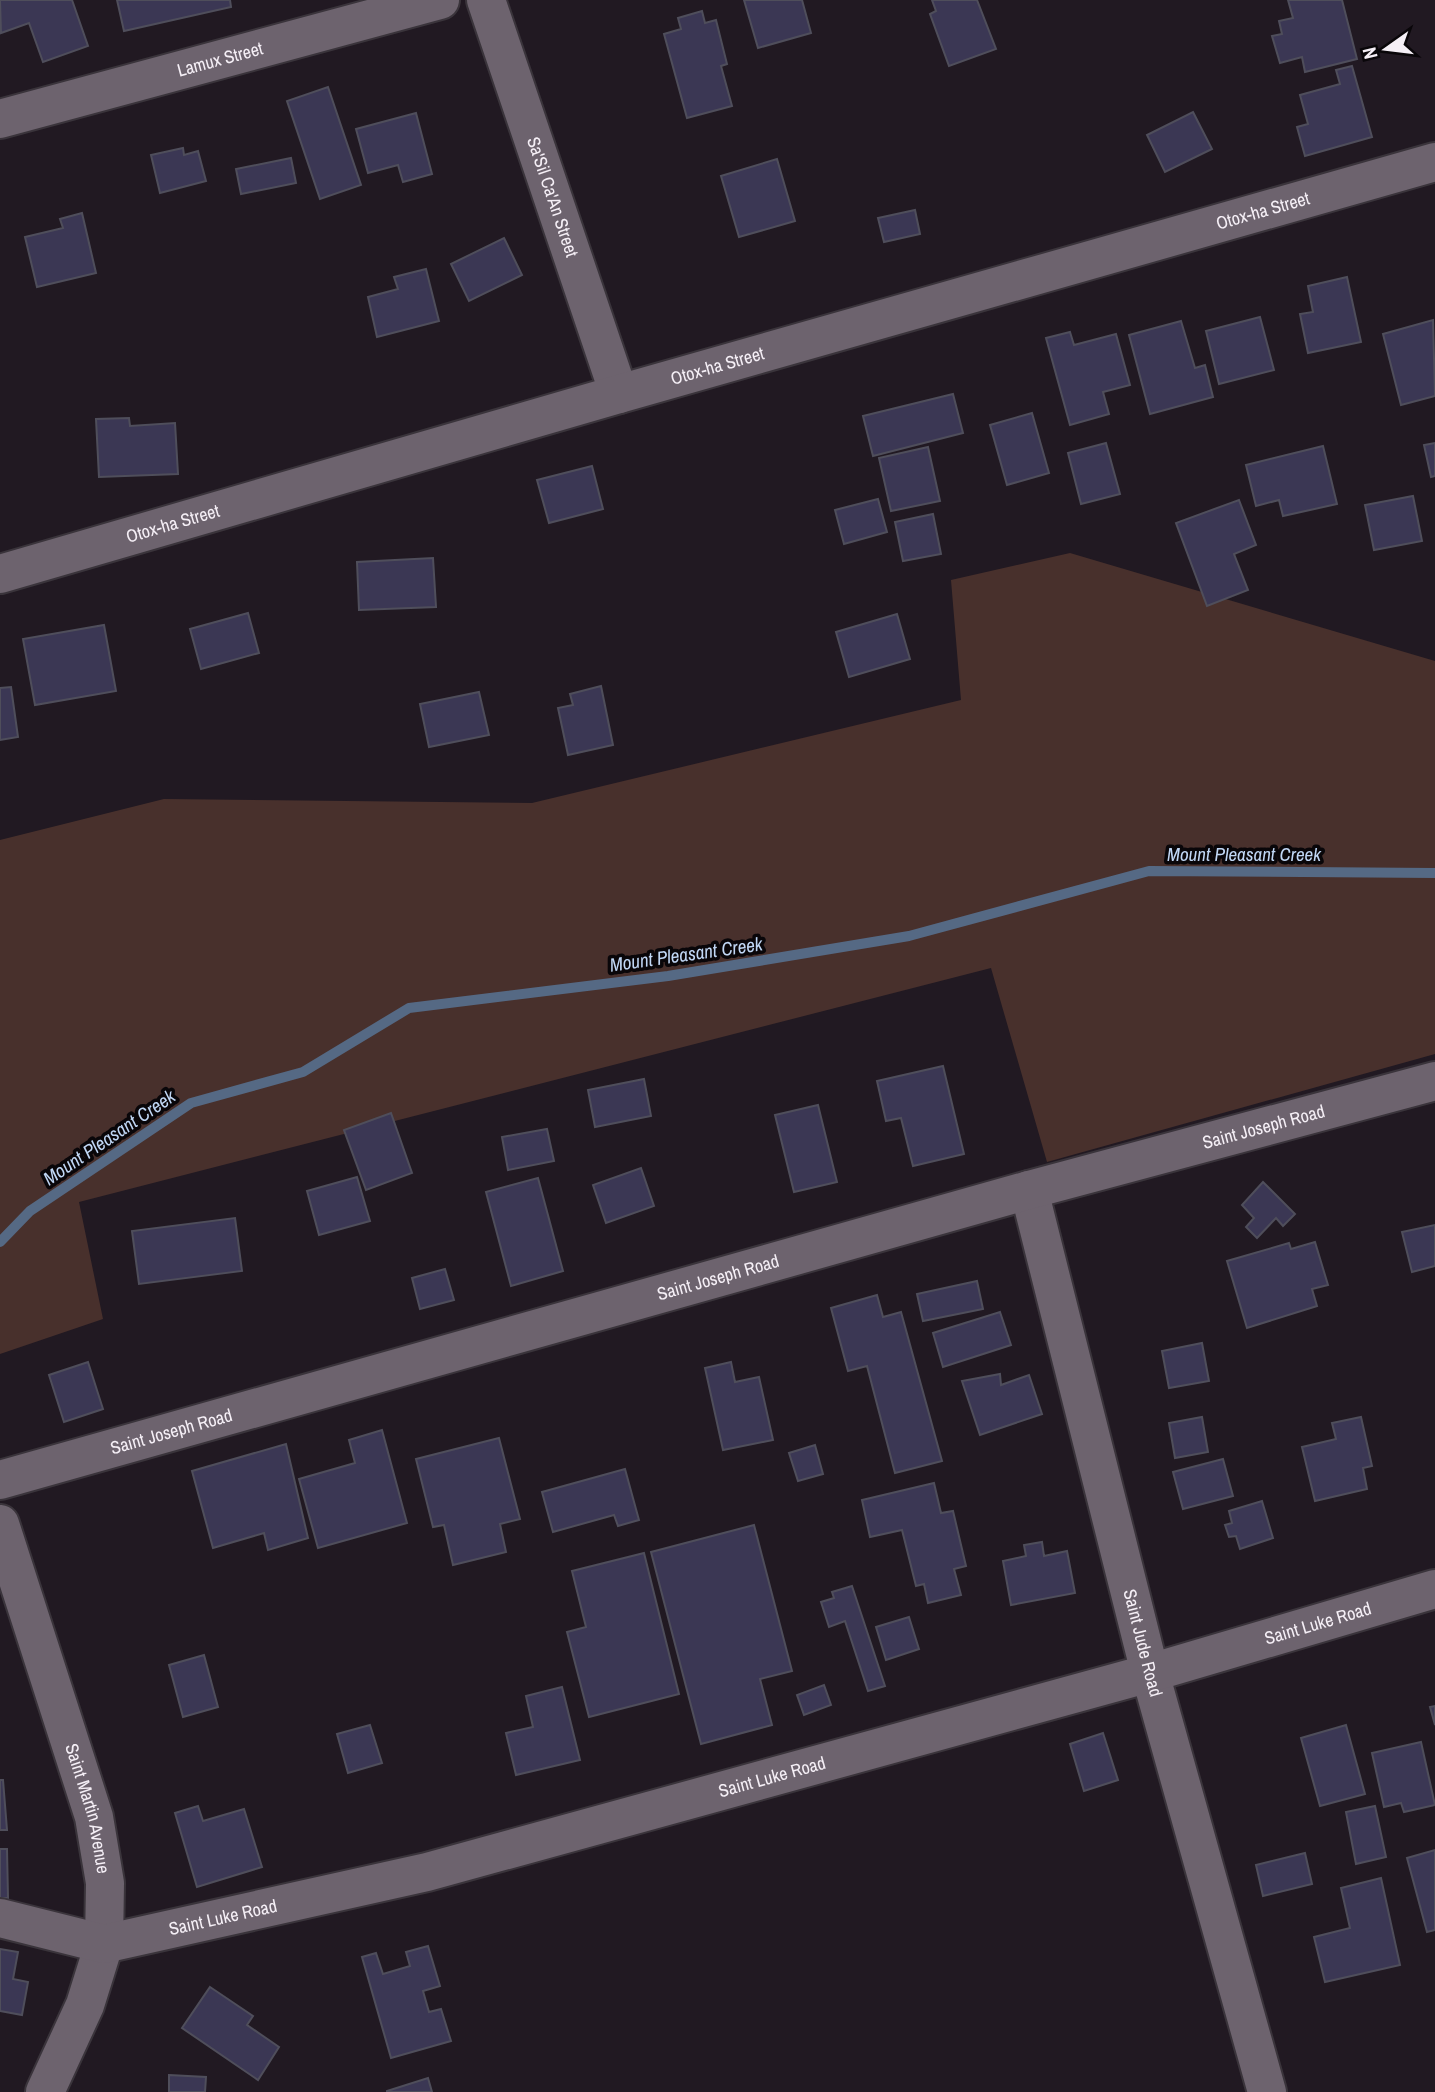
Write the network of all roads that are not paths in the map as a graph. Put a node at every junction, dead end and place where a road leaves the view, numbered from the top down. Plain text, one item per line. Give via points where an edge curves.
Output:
1 (440, 0) edge
2 (486, 0) edge
3 (0, 119) edge
4 (1435, 162) edge
5 (619, 394) junction
6 (0, 574) edge
7 (1435, 1081) edge
8 (1029, 1190) junction
9 (0, 1480) edge
10 (0, 1524) edge
11 (1435, 1589) edge
12 (1150, 1673) junction
13 (0, 1918) edge
14 (104, 1944) junction
15 (45, 2092) edge
16 (1267, 2092) edge

1 - 3 street, Lamux Street
2 - 5 street, Sa'Sil Ca'An Street
4 - 5 street, Otox-ha Street
5 - 6 street, Otox-ha Street
7 - 8 street, Saint Joseph Road
8 - 9 street, Saint Joseph Road
8 - 12 street, Saint Jude Road
10 - 14 street, Saint Martin Avenue via 94,1816 105,1883
11 - 12 street, Saint Luke Road
12 - 14 street, Saint Luke Road via 426,1872
12 - 16 street, Saint Jude Road
13 - 14 street
14 - 15 street, Saint Martin Avenue via 85,2006

